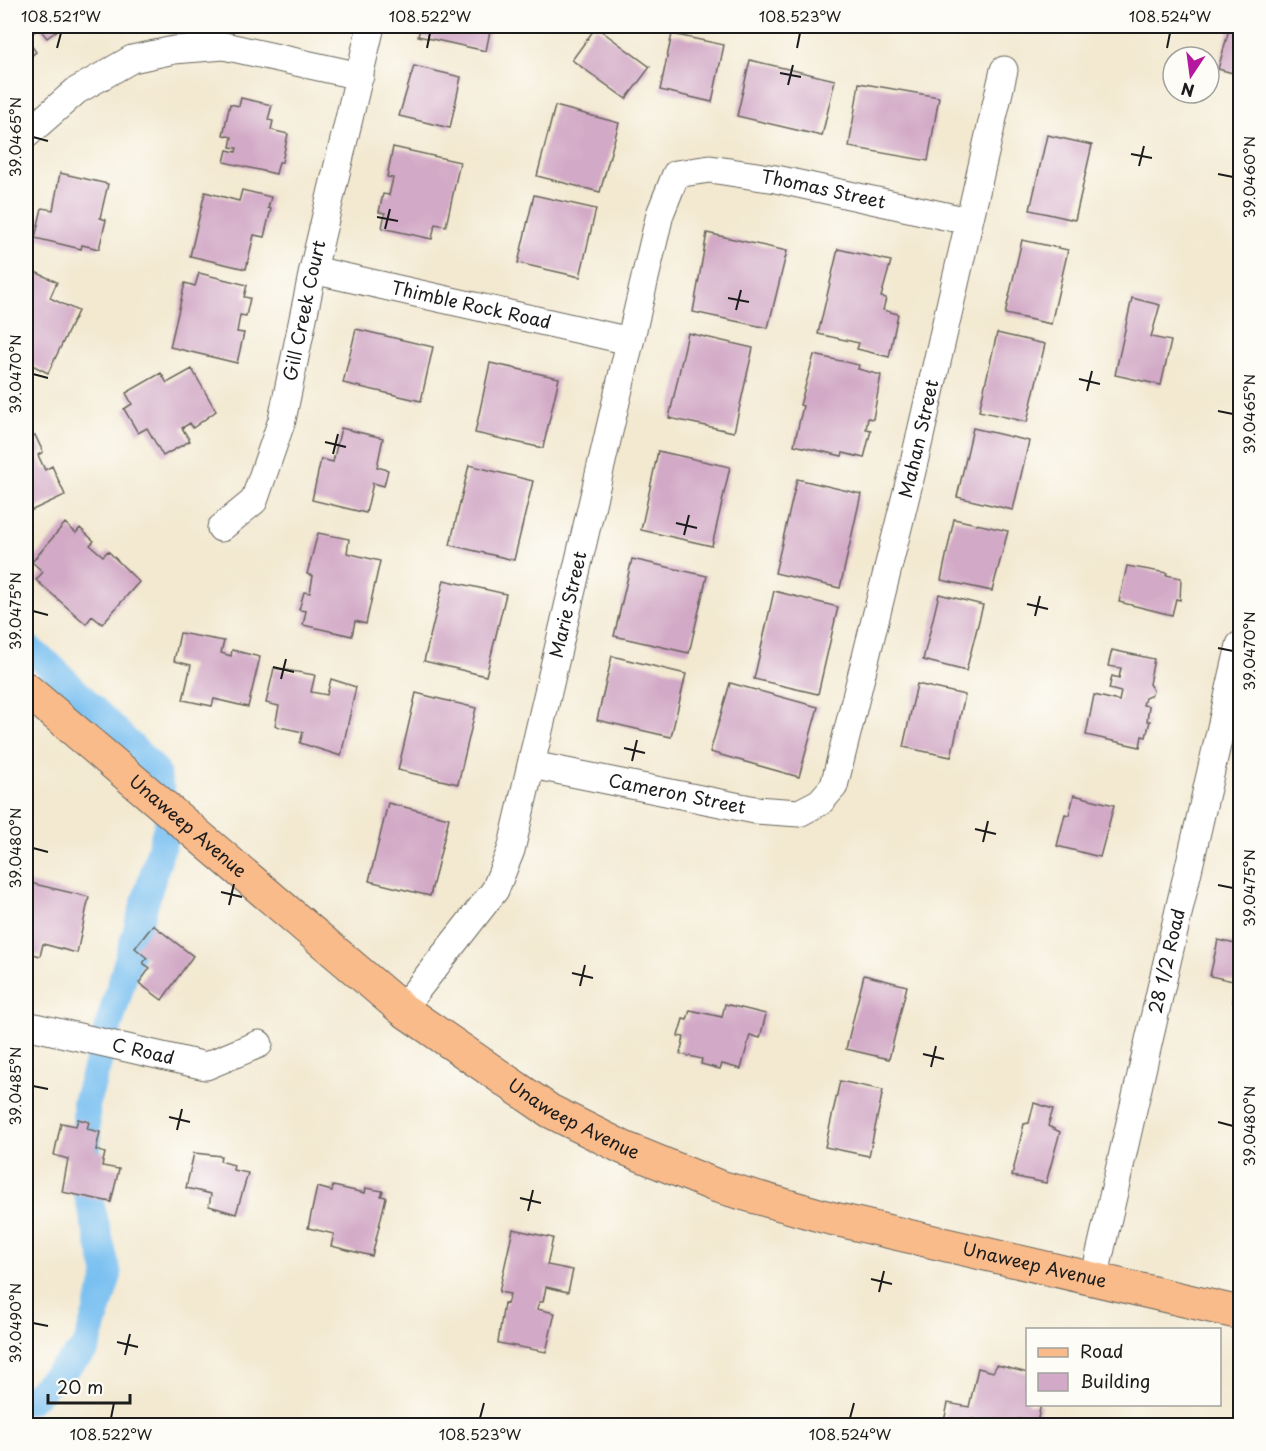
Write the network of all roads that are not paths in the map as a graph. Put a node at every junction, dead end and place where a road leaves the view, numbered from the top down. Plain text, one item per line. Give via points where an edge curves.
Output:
1 (372, 26) edge
2 (1004, 70) dead end
3 (360, 76) junction
4 (26, 135) edge
5 (676, 174) joint
6 (968, 221) junction
7 (313, 270) junction
8 (630, 340) junction
9 (221, 528) dead end
10 (1240, 645) edge
11 (26, 689) edge
12 (532, 765) junction
13 (820, 802) joint
14 (402, 1009) junction
15 (26, 1024) edge
16 (259, 1044) dead end
17 (1094, 1279) junction
18 (1240, 1313) edge

1 - 3 street, Gill Creek Court
2 - 6 street, Mahan Street
3 - 4 street via 224,46 174,50 132,59 75,91
3 - 7 street, Gill Creek Court
5 - 6 street, Thomas Street via 710,169 776,179
5 - 8 street, Marie Street via 660,214
6 - 13 street, Mahan Street via 912,471 834,786
7 - 8 street, Thimble Rock Road
7 - 9 street, Gill Creek Court via 282,420 254,501
8 - 12 street, Marie Street
10 - 17 street, 28 1/2 Road
11 - 14 main road, Unaweep Avenue
12 - 13 street, Cameron Street via 755,810 799,813
12 - 14 street, Marie Street via 511,850 495,890
14 - 17 main road, Unaweep Avenue via 550,1111 624,1148 717,1186 826,1217
15 - 16 street, C Road via 206,1066
17 - 18 main road, Unaweep Avenue

